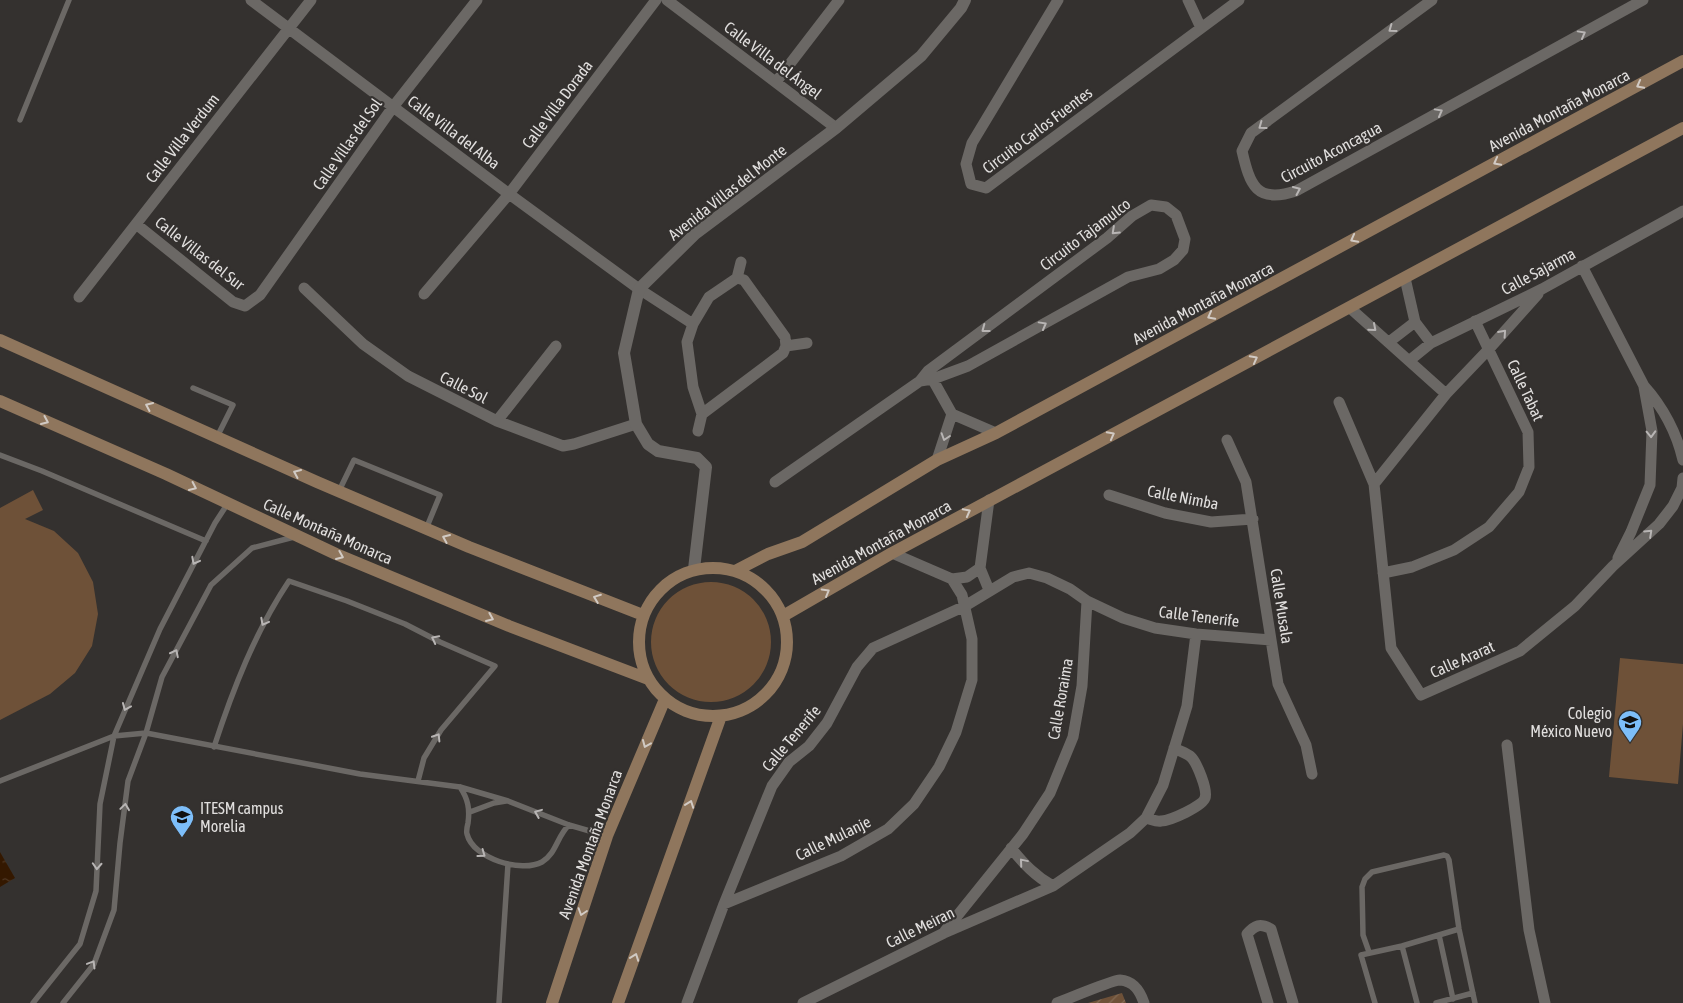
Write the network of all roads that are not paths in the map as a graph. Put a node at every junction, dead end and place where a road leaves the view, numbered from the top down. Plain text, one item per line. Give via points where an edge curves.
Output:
1 (70, 0) edge
2 (251, 0) edge
3 (311, 0) edge
4 (477, 0) edge
5 (656, 0) edge
6 (666, 0) edge
7 (839, 0) edge
8 (965, 0) edge
9 (1058, 0) edge
10 (1188, 0) edge
11 (1239, 0) edge
12 (1432, 0) edge
13 (1643, 0) edge
14 (1201, 28) junction
15 (288, 29) junction
16 (1683, 61) edge
17 (776, 82) junction
18 (393, 107) junction
19 (20, 120) dead end
20 (836, 128) junction
21 (1683, 128) edge
22 (509, 194) junction
23 (1683, 213) edge
24 (136, 224) junction
25 (741, 262) dead end
26 (1582, 266) junction
27 (737, 278) junction
28 (1405, 278) junction
29 (304, 288) dead end
30 (639, 289) junction
31 (1542, 289) junction
32 (424, 294) dead end
33 (79, 297) dead end
34 (245, 306) joint
35 (1350, 308) junction
36 (1476, 321) junction
37 (1416, 322) junction
38 (693, 324) junction
39 (0, 340) edge
40 (1389, 342) junction
41 (808, 343) dead end
42 (1431, 343) junction
43 (556, 346) dead end
44 (786, 346) junction
45 (1488, 350) junction
46 (1410, 360) junction
47 (931, 375) junction
48 (1644, 386) junction
49 (193, 388) dead end
50 (1446, 394) junction
51 (0, 401) edge
52 (1339, 402) dead end
53 (702, 414) junction
54 (952, 414) junction
55 (497, 422) junction
56 (636, 424) junction
57 (698, 431) dead end
58 (996, 433) junction
59 (217, 437) junction
60 (1227, 440) dead end
61 (0, 455) edge
62 (937, 460) junction
63 (1683, 460) edge
64 (1683, 478) edge
65 (776, 482) dead end
66 (1374, 484) junction
67 (339, 492) junction
68 (1109, 495) dead end
69 (989, 500) junction
70 (228, 503) junction
71 (1253, 519) junction
72 (426, 529) junction
73 (298, 536) junction
74 (206, 541) junction
75 (892, 553) junction
76 (1613, 566) junction
77 (980, 568) junction
78 (694, 569) junction
79 (737, 570) junction
80 (1383, 573) junction
81 (952, 579) junction
82 (989, 590) junction
83 (1087, 601) junction
84 (965, 606) junction
85 (643, 615) junction
86 (783, 616) junction
87 (1196, 634) junction
88 (1271, 640) junction
89 (648, 679) junction
90 (665, 699) junction
91 (721, 716) junction
92 (146, 733) junction
93 (114, 736) junction
94 (1507, 745) dead end
95 (214, 747) junction
96 (1174, 748) junction
97 (1312, 774) dead end
98 (0, 781) edge
99 (418, 781) junction
100 (460, 787) junction
101 (508, 801) junction
102 (470, 812) junction
103 (1146, 818) junction
104 (569, 826) junction
105 (608, 836) junction
106 (1011, 848) junction
107 (508, 864) junction
108 (1053, 886) junction
109 (724, 904) junction
110 (1460, 929) junction
111 (944, 933) junction
112 (1439, 935) junction
113 (1402, 946) junction
114 (1369, 952) junction
115 (1473, 993) junction
116 (1453, 999) junction
117 (33, 1003) edge
118 (63, 1003) edge
119 (499, 1003) edge
120 (552, 1003) edge
121 (618, 1003) edge
122 (687, 1003) edge
123 (803, 1003) edge
124 (1057, 1003) edge
125 (1144, 1003) edge
126 (1268, 1003) edge
127 (1293, 1003) edge
128 (1375, 1003) edge
129 (1417, 1003) edge
130 (1436, 1003) edge
131 (1476, 1003) edge
132 (1545, 1003) edge

1 - 19 lane
2 - 15 street, Calle Villa del Alba
3 - 15 street, Calle Villa Verdum
4 - 18 street, Calle Villas del Sol
5 - 22 street, Calle Villa Dorada
6 - 17 street, Calle Villa del Ángel
7 - 17 street
8 - 20 street, Avenida Villas del Monte via 921,56
9 - 14 street, Circuito Carlos Fuentes via 972,143 966,164 971,184 986,188
10 - 14 street
11 - 14 street, Circuito Carlos Fuentes
12 -> 13 street, Circuito Aconcagua via 1251,133 1242,150 1252,185 1267,194 1279,196 1296,191
15 - 18 street, Calle Villa del Alba
15 - 24 street, Calle Villa Verdum
16 -> 58 main road, Avenida Montaña Monarca
17 - 20 street, Calle Villa del Ángel
18 - 22 street, Calle Villa del Alba
18 - 34 street, Calle Villas del Sol via 260,295
20 - 30 street, Avenida Villas del Monte via 695,234
21 - 28 main road, Avenida Montaña Monarca
22 - 30 street, Calle Villa del Alba
22 - 32 street, Calle Villa Dorada
23 - 26 street, Calle Sajarma
24 - 33 street, Calle Villa Verdum
24 - 34 street, Calle Villas del Sur via 233,302
25 - 27 street
26 - 31 street, Calle Sajarma
26 - 48 street, Calle Ararat
27 - 38 street via 709,297
27 - 44 street via 744,280 784,337
28 - 35 main road, Avenida Montaña Monarca
28 - 37 street
29 - 55 street, Calle Sol via 363,344 408,376
30 - 38 street, Calle Villa del Alba
30 - 56 street via 624,353
31 - 36 street, Calle Sajarma
45 -> 31 street
35 -> 40 street
69 -> 35 main road, Avenida Montaña Monarca
36 - 42 street, Calle Sajarma
36 - 45 street, Calle Tabat
37 - 40 street
37 - 42 street
38 - 53 street via 687,342 693,387
59 -> 39 main road
40 - 46 street
41 - 44 street
42 - 46 street, Calle Sajarma
43 - 55 street
44 - 53 street via 783,354
45 - 50 street
45 - 80 street, Calle Tabat via 1528,432 1530,467 1519,492 1489,527 1454,550 1412,567
46 - 50 street
47 -> 47 street, Circuito Tajamulco via 968,366 1128,277 1159,269 1174,260 1183,250 1185,239 1176,215 1166,208 1151,206 1132,216
47 - 54 street
47 - 65 street, Circuito Tajamulco
48 - 63 street, Calle Ararat via 1664,414
48 -> 76 street, Calle Ararat via 1652,431 1650,484
49 - 59 lane via 233,406
50 - 66 street
51 -> 70 main road, Calle Montaña Monarca
52 - 66 street, Calle Ararat
53 - 57 street
54 - 58 street
54 -> 62 street
55 - 56 street, Calle Sol via 563,446
56 - 78 street via 648,444 658,451 697,458 706,467
58 - 62 main road, Avenida Montaña Monarca
67 -> 59 main road
60 - 71 street, Calle Musala via 1246,482
61 - 74 lane
62 - 79 main road, Avenida Montaña Monarca via 802,542
76 -> 64 street, Calle Ararat via 1659,524 1673,506
66 - 80 street, Calle Ararat
67 - 72 main road
67 - 72 lane via 354,460 440,494
68 - 71 street, Calle Nimba via 1164,513 1211,522
75 -> 69 main road, Avenida Montaña Monarca
69 - 77 street
70 - 73 main road, Calle Montaña Monarca
70 - 74 lane
71 - 88 street, Calle Musala
85 -> 72 main road
73 -> 89 main road, Calle Montaña Monarca via 509,626
92 -> 73 lane via 162,677 210,584 252,548
74 -> 93 lane via 160,629
75 - 81 street
86 -> 75 main road, Avenida Montaña Monarca
76 - 80 street, Calle Ararat via 1575,606 1520,651 1421,695 1391,648
77 - 81 street via 967,577
77 - 82 street
78 - 79 main road via 716,566
78 - 85 main road via 672,578 654,594
79 - 86 main road via 757,581 773,596
81 - 84 street, Calle Mulanje
82 - 83 street, Calle Tenerife via 1028,573 1047,578
82 - 84 street, Calle Tenerife
83 - 87 street, Calle Tenerife via 1131,621
83 - 106 street, Calle Roraima via 1082,686 1072,737 1050,793
84 - 109 street, Calle Tenerife via 873,648 857,668 827,723 789,762 772,786
84 - 109 street, Calle Mulanje via 972,639 972,680 956,732 939,767 914,804 888,829 841,856
85 - 89 main road via 638,636 640,658
86 - 91 main road via 788,638 785,661 776,681 762,698 743,710
87 - 88 street, Calle Tenerife
87 - 96 street, Calle Meiran via 1187,706
88 - 97 street, Calle Musala via 1278,684 1306,745
89 - 90 main road
90 - 91 main road via 682,710 701,716
90 -> 105 main road, Avenida Montaña Monarca
121 -> 91 main road
92 - 93 lane
92 - 95 lane
118 -> 92 lane via 94,964 114,910 128,781
93 - 98 lane
93 -> 117 lane via 100,804 96,891 86,926 80,944
94 - 132 street via 1529,930
95 - 99 lane via 360,774
99 -> 95 lane via 424,758 441,730 495,666 405,624 289,581 256,637 230,698
96 - 103 street, Calle Meiran via 1163,785
96 - 103 street via 1191,756 1195,762 1206,798 1202,804 1170,819 1159,822
99 - 100 lane
100 - 101 lane
100 - 102 lane
101 - 102 lane
104 -> 101 lane
102 -> 107 lane via 466,833 472,846 489,859
103 - 108 street, Calle Meiran via 1130,833
104 - 105 lane
104 - 107 lane via 560,835 551,855 543,861 533,865
105 -> 120 main road, Avenida Montaña Monarca
108 -> 106 street via 1036,876
106 - 111 street, Calle Roraima
107 - 119 lane
108 - 111 street, Calle Meiran
109 - 122 street, Calle Tenerife
110 - 112 lane
110 - 114 lane via 1447,856 1372,872 1362,887 1363,935
110 - 115 lane
111 - 123 street, Calle Meiran
112 - 113 lane
112 - 116 lane
113 - 114 lane
113 - 129 lane
114 - 128 lane via 1361,955
115 - 116 lane
115 - 131 lane
116 - 130 lane
124 - 125 street via 1119,980 1140,992
126 - 127 street via 1247,934 1256,925 1263,924 1271,929

